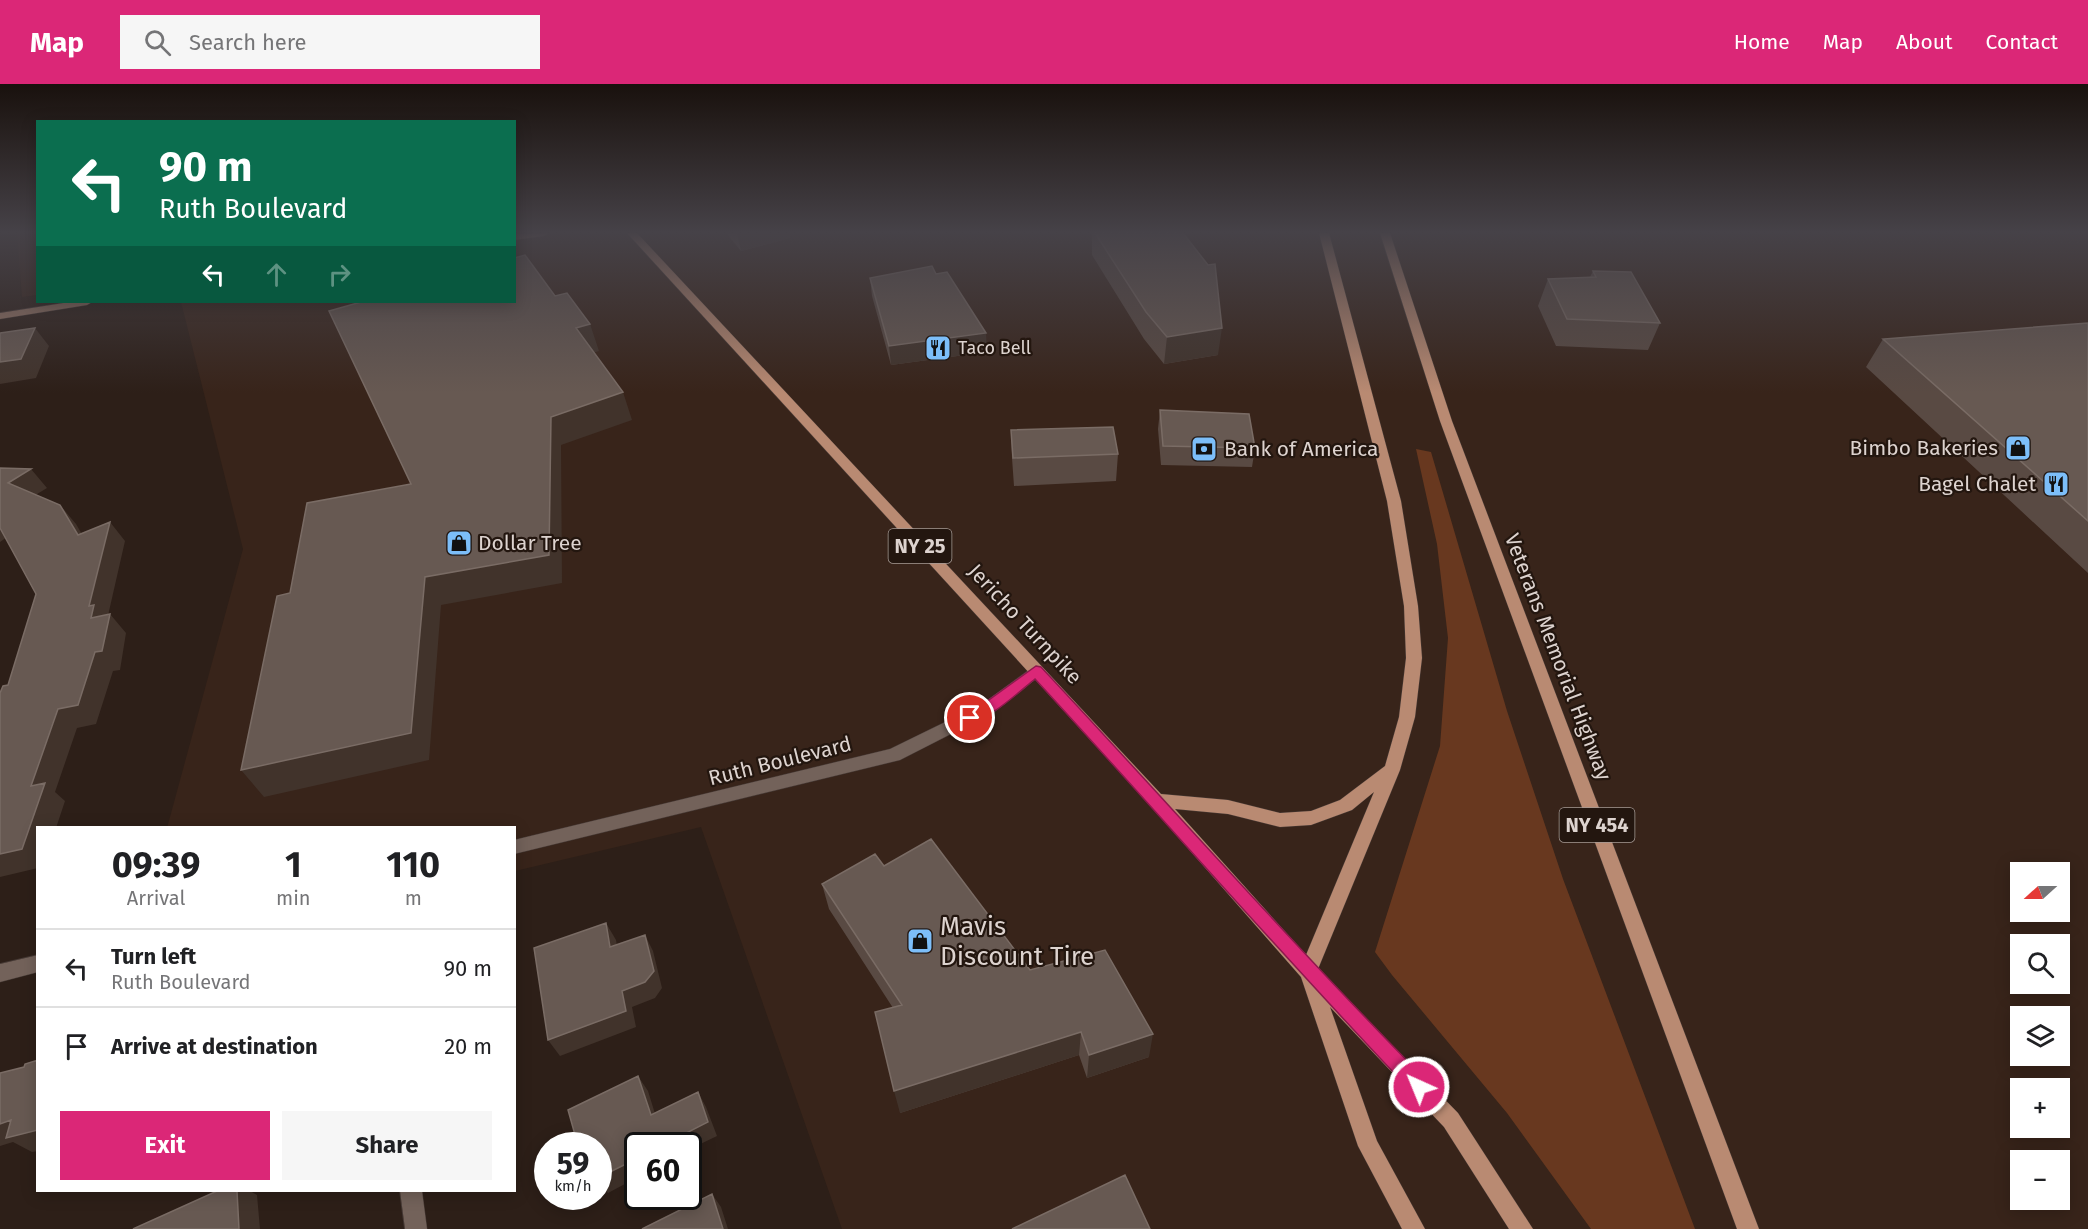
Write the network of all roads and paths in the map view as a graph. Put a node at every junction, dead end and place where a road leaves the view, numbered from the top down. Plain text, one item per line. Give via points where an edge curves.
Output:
1 (681, 286) edge
2 (1338, 286) edge
3 (1402, 286) edge
4 (81, 303) edge
5 (0, 316) edge
6 (1036, 671) junction
7 (1392, 770) junction
8 (1157, 801) junction
9 (516, 847) edge
10 (36, 964) edge
11 (1308, 971) junction
12 (0, 973) edge
13 (411, 1192) edge
14 (416, 1229) edge
15 (1414, 1229) edge
16 (1522, 1229) edge
17 (1748, 1229) edge

1 - 6 main road, Jericho Turnpike / NY 25
2 - 7 main road via 1394,501 1411,606 1414,658 1407,717
3 - 17 main road, Veterans Memorial Highway / NY 454 via 1452,438
4 - 5 street
6 - 8 main road, Jericho Turnpike / NY 25
6 - 9 street, Ruth Boulevard via 988,708 894,755
7 - 8 main road via 1346,805 1311,818 1280,820 1228,807
7 - 11 main road
8 - 11 main road, Jericho Turnpike / NY 25
10 - 12 street
11 - 15 main road, Jericho Turnpike / NY 25 via 1368,1146
11 - 16 main road, Jericho Turnpike / NY 25 via 1451,1120
13 - 14 street

